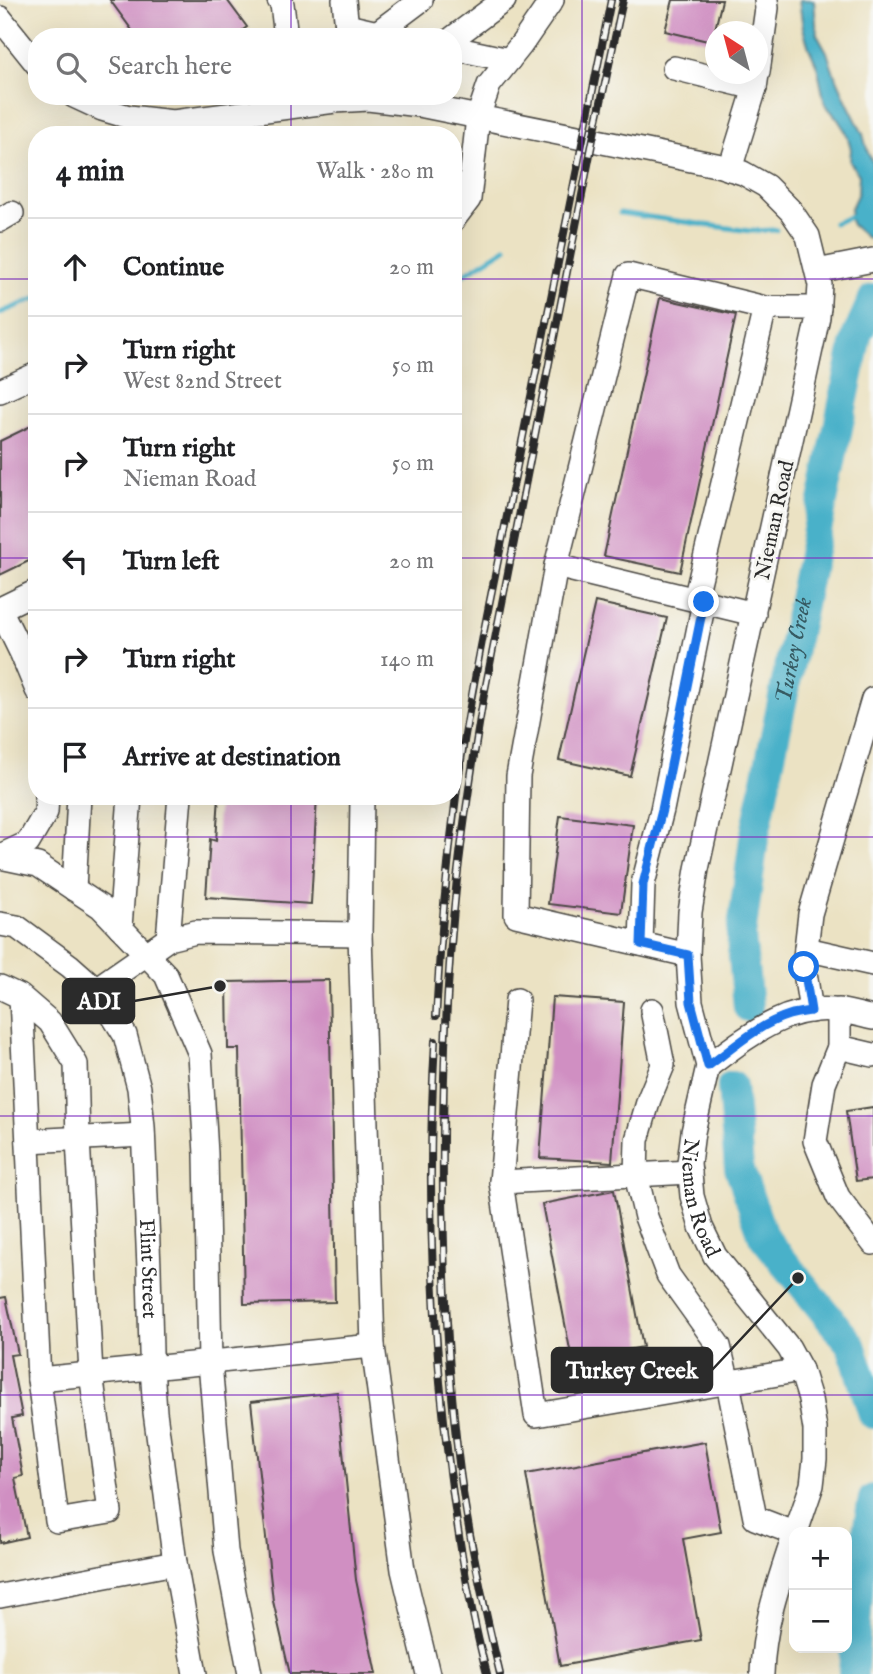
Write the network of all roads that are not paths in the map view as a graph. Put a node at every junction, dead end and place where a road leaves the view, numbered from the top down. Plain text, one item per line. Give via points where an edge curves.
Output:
1 (5, 0) edge
2 (279, 0) edge
3 (344, 0) edge
4 (421, 0) edge
5 (505, 0) edge
6 (552, 0) edge
7 (766, 0) edge
8 (0, 4) edge
9 (0, 18) edge
10 (765, 21) edge
11 (285, 28) edge
12 (347, 28) edge
13 (394, 28) edge
14 (462, 31) edge
15 (462, 50) edge
16 (28, 53) edge
17 (509, 60) junction
18 (674, 68) dead end
19 (705, 72) edge
20 (755, 84) edge
21 (93, 105) edge
22 (276, 105) edge
23 (419, 105) edge
24 (478, 117) junction
25 (165, 126) edge
26 (182, 126) edge
27 (730, 169) junction
28 (462, 208) edge
29 (871, 261) edge
30 (817, 271) junction
31 (819, 307) junction
32 (765, 308) junction
33 (28, 378) edge
34 (0, 391) edge
35 (556, 566) junction
36 (28, 595) edge
37 (699, 601) junction
38 (0, 609) edge
39 (754, 614) junction
40 (28, 648) edge
41 (873, 699) edge
42 (46, 805) edge
43 (79, 805) edge
44 (129, 805) edge
45 (179, 805) edge
46 (362, 805) edge
47 (0, 857) edge
48 (74, 889) junction
49 (0, 924) edge
50 (120, 927) junction
51 (360, 934) junction
52 (168, 939) junction
53 (641, 944) junction
54 (806, 949) junction
55 (146, 954) junction
56 (688, 955) junction
57 (873, 964) edge
58 (96, 989) junction
59 (10, 992) edge
60 (517, 1000) dead end
61 (652, 1010) dead end
62 (839, 1010) junction
63 (811, 1011) junction
64 (873, 1018) edge
65 (839, 1047) junction
66 (873, 1055) edge
67 (708, 1066) junction
68 (143, 1135) junction
69 (78, 1139) junction
70 (29, 1141) junction
71 (690, 1172) junction
72 (636, 1175) junction
73 (501, 1182) junction
74 (873, 1243) edge
75 (373, 1346) junction
76 (210, 1363) junction
77 (152, 1369) junction
78 (801, 1370) junction
79 (91, 1373) junction
80 (39, 1379) junction
81 (729, 1382) junction
82 (797, 1527) edge
83 (789, 1532) edge
84 (789, 1552) edge
85 (175, 1563) junction
86 (0, 1596) edge
87 (195, 1674) edge
88 (250, 1674) edge
89 (428, 1674) edge
90 (762, 1674) edge

1 - 8 street
2 - 11 street
3 - 12 street
4 - 13 street
5 - 14 street
6 - 17 street
7 - 10 street
9 - 16 street
15 - 17 street
17 - 24 street via 489,85
18 - 19 street
20 - 27 street
21 - 25 street, Nieman Road
22 - 26 street, Nieman Road
23 - 24 street, Nieman Road
24 - 27 street, Nieman Road
24 - 28 street via 469,199
27 - 30 street, Nieman Road via 766,186 791,211 808,236
29 - 30 street
30 - 31 street, Nieman Road
31 - 32 street
31 - 39 street, Nieman Road
32 - 35 street via 628,275
32 - 37 street
33 - 34 street
35 - 37 street
35 - 53 street via 517,776 516,915
36 - 38 street
37 - 39 street
37 - 53 street via 662,810 643,884
38 - 40 street
39 - 56 street, Nieman Road via 697,869
41 - 54 street via 810,914
42 - 47 street via 28,843
43 - 48 street
44 - 50 street
45 - 52 street
46 - 51 street
47 - 48 street via 38,865
48 - 50 street
49 - 58 street, Flint Street via 17,927
50 - 55 street
51 - 52 street via 196,932
51 - 75 street
52 - 55 street
53 - 56 street
54 - 57 street
54 - 63 street
55 - 58 street
55 - 76 street via 166,975 200,1054
56 - 67 street, Nieman Road via 691,1002
58 - 68 street, Flint Street via 125,1035 139,1088
59 - 69 street via 50,1022 76,1064
59 - 70 street
60 - 73 street
61 - 72 street via 663,1065 637,1140
62 - 63 street
62 - 64 street
62 - 65 street
63 - 67 street via 774,1021
65 - 66 street
65 - 74 street via 824,1084 815,1141 838,1197
67 - 71 street, Nieman Road via 693,1132
68 - 69 street
68 - 77 street, Flint Street
69 - 70 street
69 - 79 street
70 - 80 street
71 - 72 street
71 - 78 street, Nieman Road via 692,1196 707,1242
72 - 73 street
72 - 81 street via 668,1275 719,1346
73 - 81 street via 536,1415
75 - 76 street
75 - 89 street via 403,1570
76 - 77 street
76 - 88 street via 226,1551
77 - 79 street
77 - 85 street, Flint Street
78 - 81 street
78 - 82 street, Nieman Road via 810,1399 816,1460
79 - 80 street
79 - 80 street via 110,1512 57,1521
81 - 83 street via 755,1518
84 - 90 street, Nieman Road via 766,1629
85 - 86 street
85 - 87 street, Flint Street

